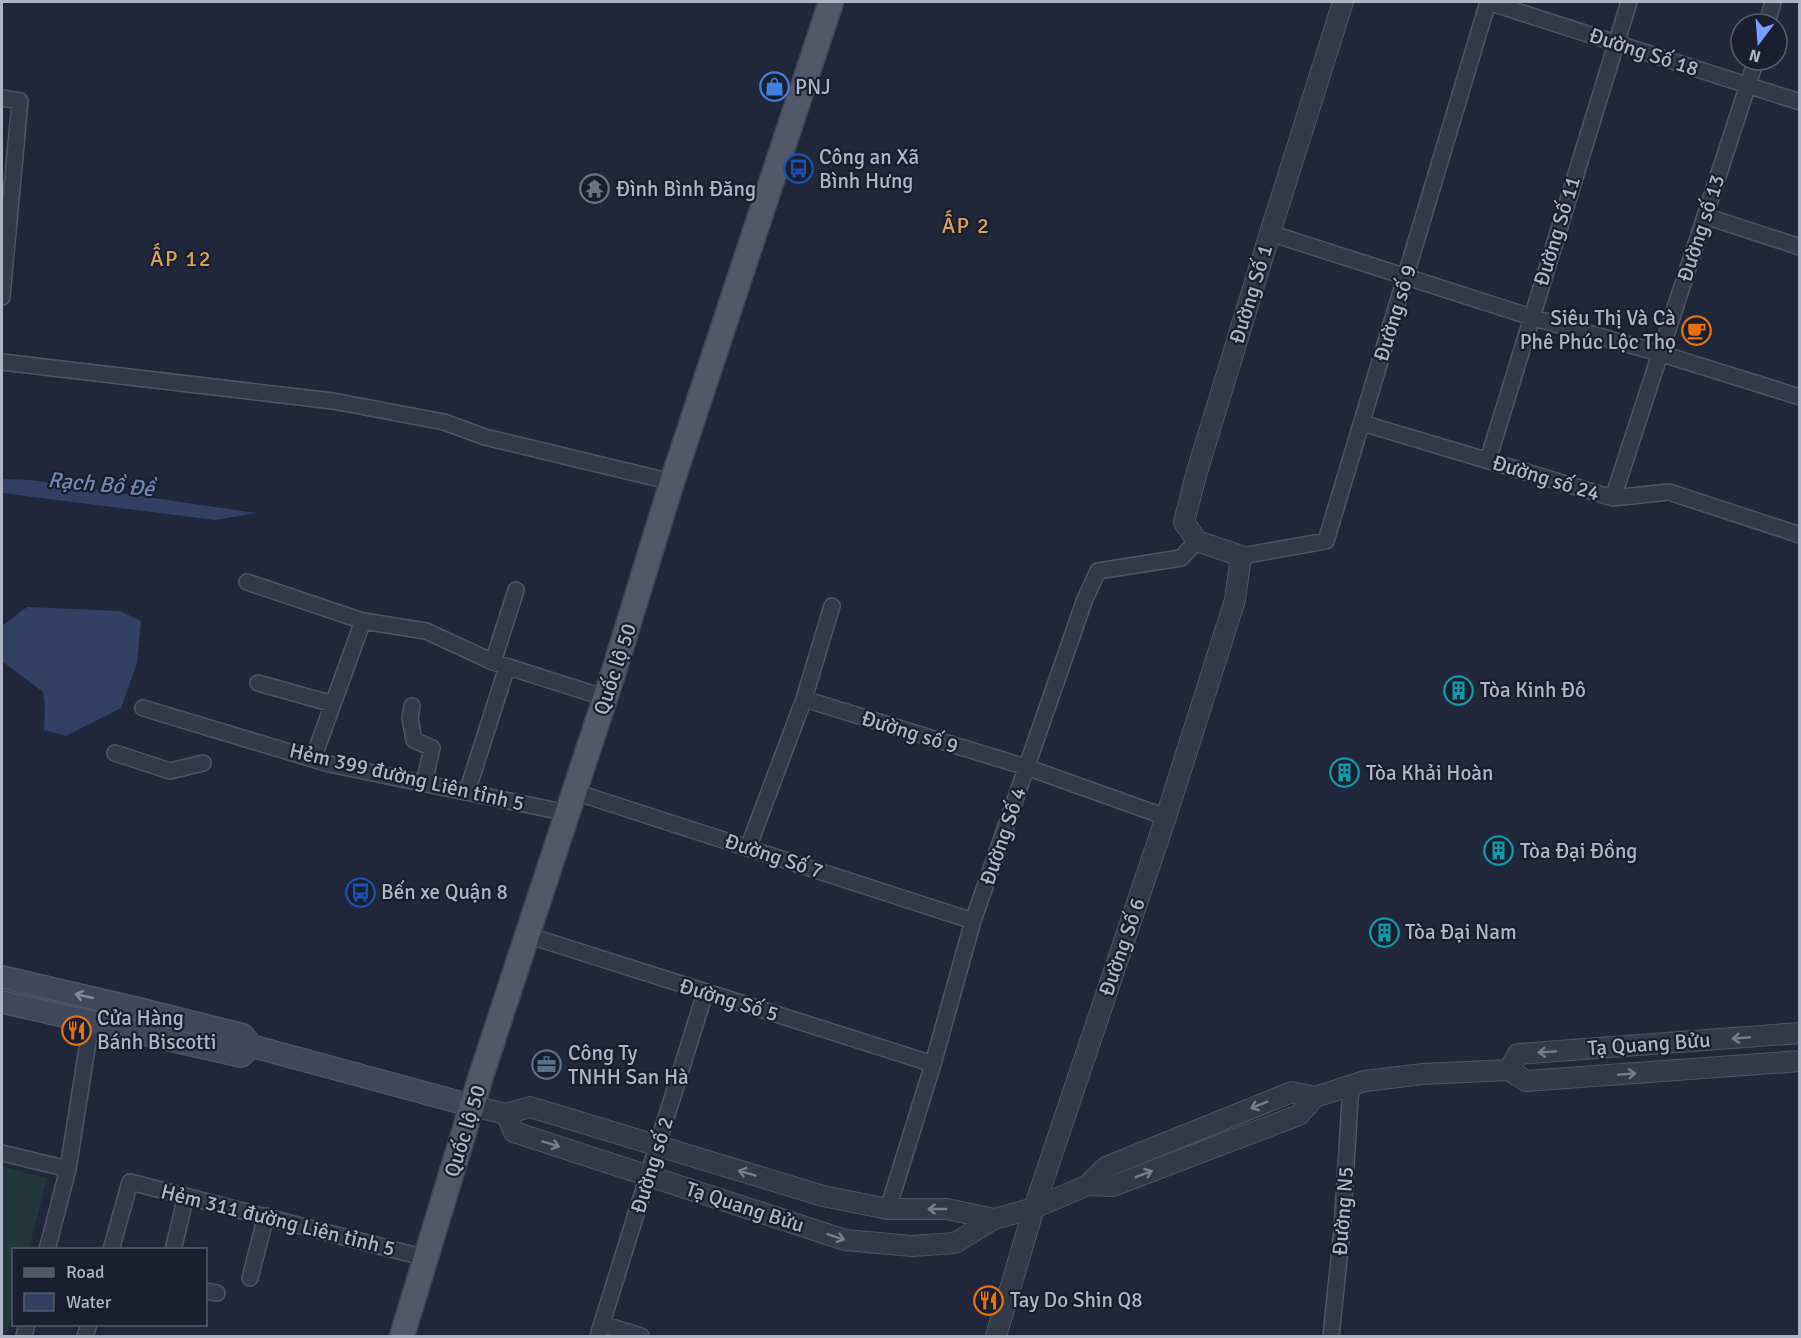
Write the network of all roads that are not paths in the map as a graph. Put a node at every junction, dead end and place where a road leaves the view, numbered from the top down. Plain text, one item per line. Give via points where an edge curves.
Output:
1 (831, 2) edge
2 (1343, 2) edge
3 (1488, 2) edge
4 (1629, 2) edge
5 (1615, 43) junction
6 (1752, 72) edge
7 (1748, 86) junction
8 (2, 99) edge
9 (1800, 102) edge
10 (1705, 216) junction
11 (1270, 233) junction
12 (1800, 247) edge
13 (1405, 278) junction
14 (2, 297) edge
15 (1531, 317) junction
16 (1659, 352) junction
17 (2, 362) edge
18 (1800, 398) edge
19 (1362, 423) junction
20 (1488, 460) junction
21 (672, 482) junction
22 (1612, 498) junction
23 (1800, 535) edge
24 (1197, 541) junction
25 (1241, 556) junction
26 (247, 582) dead end
27 (516, 590) dead end
28 (832, 606) dead end
29 (363, 621) junction
30 (500, 664) junction
31 (258, 683) dead end
32 (606, 698) junction
33 (804, 699) junction
34 (333, 704) junction
35 (412, 706) dead end
36 (143, 708) dead end
37 (115, 753) dead end
38 (313, 759) junction
39 (203, 763) dead end
40 (1026, 767) junction
41 (424, 783) junction
42 (467, 792) junction
43 (571, 802) junction
44 (1166, 817) junction
45 (748, 848) junction
46 (973, 921) junction
47 (526, 935) junction
48 (2, 978) edge
49 (705, 993) junction
50 (2, 1002) edge
51 (91, 1023) junction
52 (1800, 1033) edge
53 (252, 1046) junction
54 (1800, 1061) edge
55 (933, 1064) junction
56 (1509, 1070) junction
57 (1351, 1084) junction
58 (473, 1106) junction
59 (506, 1114) junction
60 (657, 1147) junction
61 (2, 1153) edge
62 (68, 1168) junction
63 (648, 1175) junction
64 (186, 1196) junction
65 (1034, 1208) junction
66 (888, 1209) junction
67 (266, 1216) junction
68 (994, 1219) junction
69 (48, 1248) edge
70 (112, 1248) edge
71 (173, 1248) edge
72 (426, 1258) junction
73 (250, 1278) dead end
74 (600, 1330) edge
75 (402, 1336) edge
76 (641, 1336) edge
77 (996, 1336) edge
78 (1331, 1336) edge

1 - 21 main road, Quốc lộ 50
2 - 11 street, Đường Số 1
3 - 5 street, Đường Số 18
3 - 13 street, Đường số 9
4 - 5 street, Đường Số 11
5 - 7 street, Đường Số 18
5 - 15 street, Đường Số 11
6 - 7 street, Đường số 13
7 - 9 street, Đường Số 18
7 - 10 street, Đường số 13
8 - 14 street via 20,101
10 - 12 street
10 - 16 street, Đường số 13
11 - 13 street
11 - 24 street, Đường Số 1 via 1184,522
13 - 15 street
13 - 19 street, Đường số 9
15 - 16 street
15 - 20 street, Đường Số 11
16 - 18 street
16 - 22 street, Đường số 13
17 - 21 street via 333,401 444,422 485,437
19 - 20 street, Đường số 24
19 - 25 street, Đường số 9 via 1326,541
20 - 22 street, Đường số 24
21 - 32 main road, Quốc lộ 50
22 - 23 street, Đường số 24 via 1669,492
24 - 25 street
24 - 40 street, Đường Số 4 via 1180,558 1098,571
25 - 44 street, Đường Số 6 via 1235,600
26 - 29 street
27 - 30 street
28 - 33 street
29 - 30 street via 426,631
29 - 34 street
30 - 32 street
30 - 42 street
31 - 34 street
32 - 43 main road, Quốc lộ 50
33 - 40 street, Đường số 9
33 - 45 street
34 - 38 street
35 - 41 street via 414,740 432,748
36 - 38 street, Hẻm 399 đường Liên tỉnh 5
37 - 39 street via 170,771
38 - 41 street, Hẻm 399 đường Liên tỉnh 5
40 - 44 street, Đường số 9
40 - 46 street, Đường Số 4
41 - 42 street, Hẻm 399 đường Liên tỉnh 5
42 - 43 street, Hẻm 399 đường Liên tỉnh 5
43 - 45 street, Đường Số 7
43 - 47 main road, Quốc lộ 50
44 - 65 street, Đường Số 6
45 - 46 street, Đường Số 7
46 - 55 street, Đường Số 4
47 - 49 street, Đường Số 5
47 - 58 main road, Quốc lộ 50
53 -> 48 main road, Tạ Quang Bửu via 243,1035
49 - 55 street, Đường Số 5
49 - 60 street, Đường số 2
50 - 51 main road, Tạ Quang Bửu
51 - 53 main road, Tạ Quang Bửu via 241,1056
51 - 62 street
52 -> 56 street, Tạ Quang Bửu via 1518,1054
53 - 58 main road, Tạ Quang Bửu
56 -> 54 street, Tạ Quang Bửu via 1526,1081
55 - 66 street, Đường Số 4
56 - 57 street, Tạ Quang Bửu via 1423,1074
57 - 65 street, Tạ Quang Bửu via 1315,1097 1292,1092 1106,1167 1088,1185
57 - 78 street, Đường N5
58 - 59 street, Tạ Quang Bửu
58 - 72 main road, Quốc lộ 50
59 - 60 street, Tạ Quang Bửu via 530,1107
59 -> 63 street, Tạ Quang Bửu via 514,1132
60 - 63 street, Đường số 2
66 -> 60 street, Tạ Quang Bửu via 823,1196
61 - 62 street
62 - 69 street
63 -> 68 street, Tạ Quang Bửu via 845,1240 912,1246 955,1243
63 - 74 street, Đường số 2
64 - 67 street, Hẻm 311 đường Liên tỉnh 5
64 - 70 street, Hẻm 311 đường Liên tỉnh 5 via 130,1182
64 - 71 street
65 - 68 street, Tạ Quang Bửu
65 - 77 street, Đường Số 6
68 -> 66 street, Tạ Quang Bửu via 947,1209
67 - 72 street, Hẻm 311 đường Liên tỉnh 5
67 - 73 street
72 - 75 main road, Quốc lộ 50
74 - 76 street

